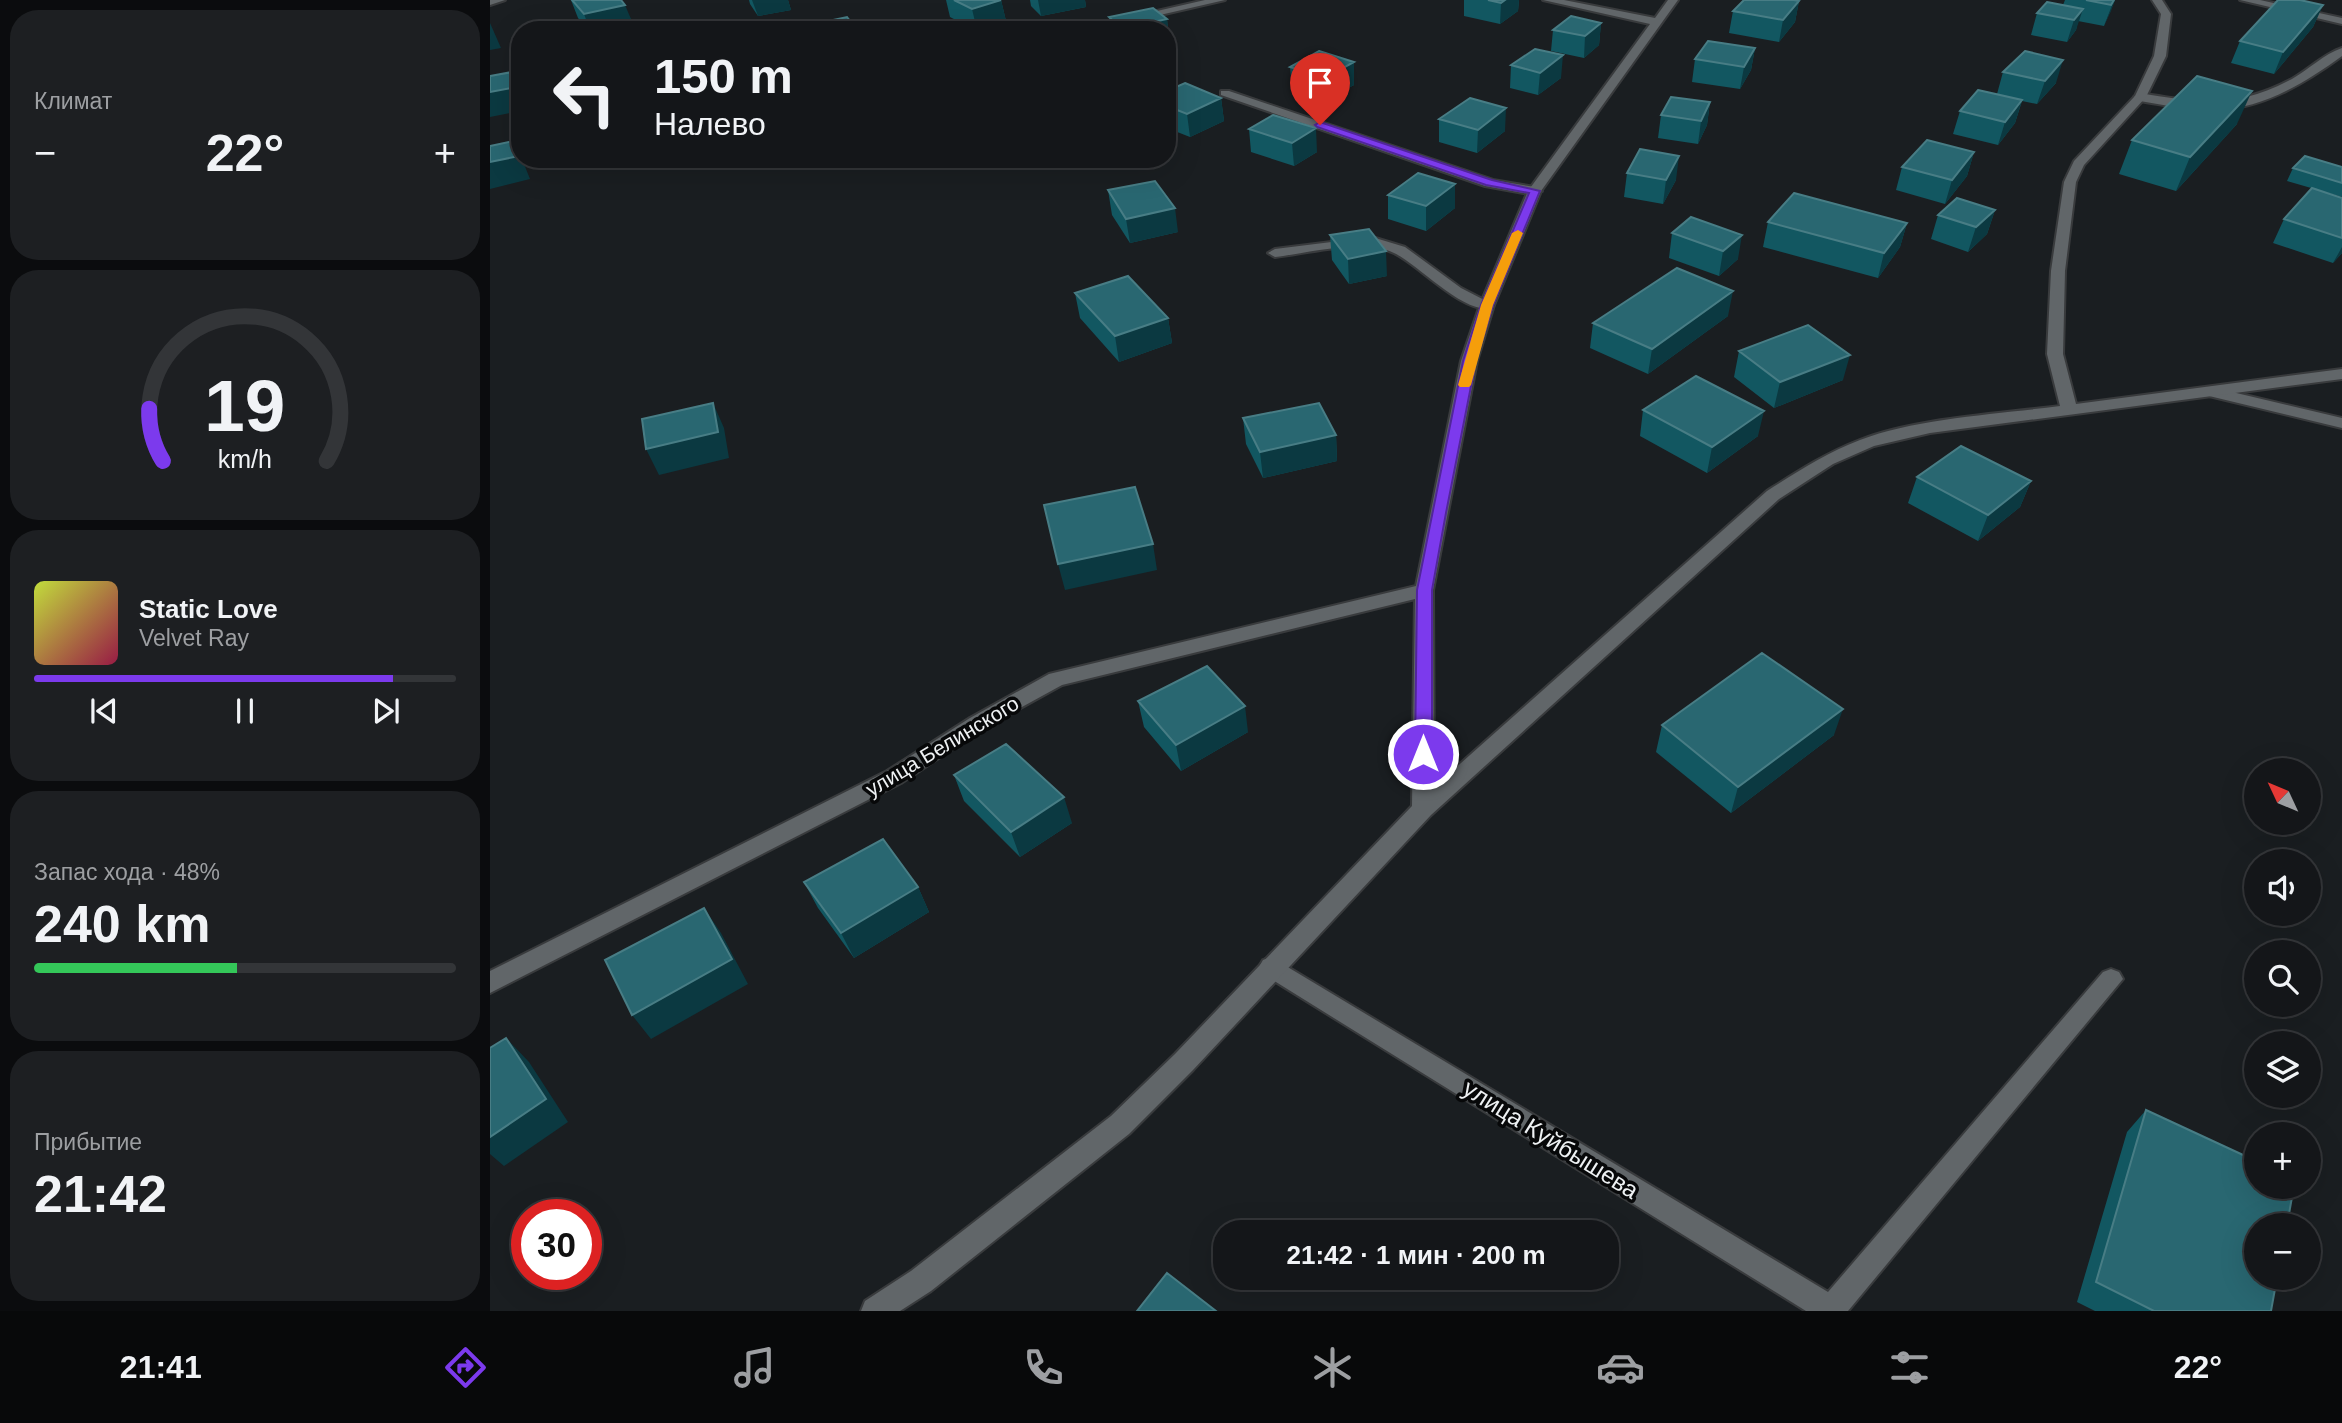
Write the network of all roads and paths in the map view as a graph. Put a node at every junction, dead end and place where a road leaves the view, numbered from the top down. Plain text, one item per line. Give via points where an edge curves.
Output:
1 (500, 0) edge
2 (1220, 0) edge
3 (1548, 0) edge
4 (1673, 0) edge
5 (2157, 0) edge
6 (2245, 0) edge
7 (490, 2) edge
8 (1121, 21) edge
9 (2342, 21) edge
10 (1658, 22) junction
11 (2342, 51) edge
12 (1225, 93) dead end
13 (2140, 97) junction
14 (511, 150) edge
15 (490, 154) edge
16 (1535, 191) junction
17 (1275, 253) dead end
18 (1487, 305) junction
19 (2342, 374) edge
20 (2211, 392) junction
21 (2069, 409) junction
22 (2342, 423) edge
23 (1424, 590) junction
24 (1423, 809) junction
25 (1271, 967) junction
26 (2111, 979) dead end
27 (490, 984) edge
28 (875, 1311) edge
29 (1831, 1311) edge

1 - 7 street
2 - 8 street
3 - 10 street
4 - 10 street
5 - 13 street via 2166,14 2160,56
6 - 9 street
10 - 16 street
11 - 13 street via 2266,96 2226,106
12 - 16 street via 1490,183
13 - 21 street via 2078,164 2070,182 2058,271 2055,355
14 - 15 street
16 - 18 street
17 - 18 street via 1372,241 1400,250 1456,291
18 - 23 street via 1469,361
19 - 20 street
20 - 21 street
20 - 22 street
21 - 24 street via 1930,428 1869,442 1827,460 1773,495
23 - 24 street
23 - 27 street, улица Белинского via 1056,679 894,777
24 - 25 street
25 - 28 street via 1120,1125 921,1281
25 - 29 street, улица Куйбышева
26 - 29 street

